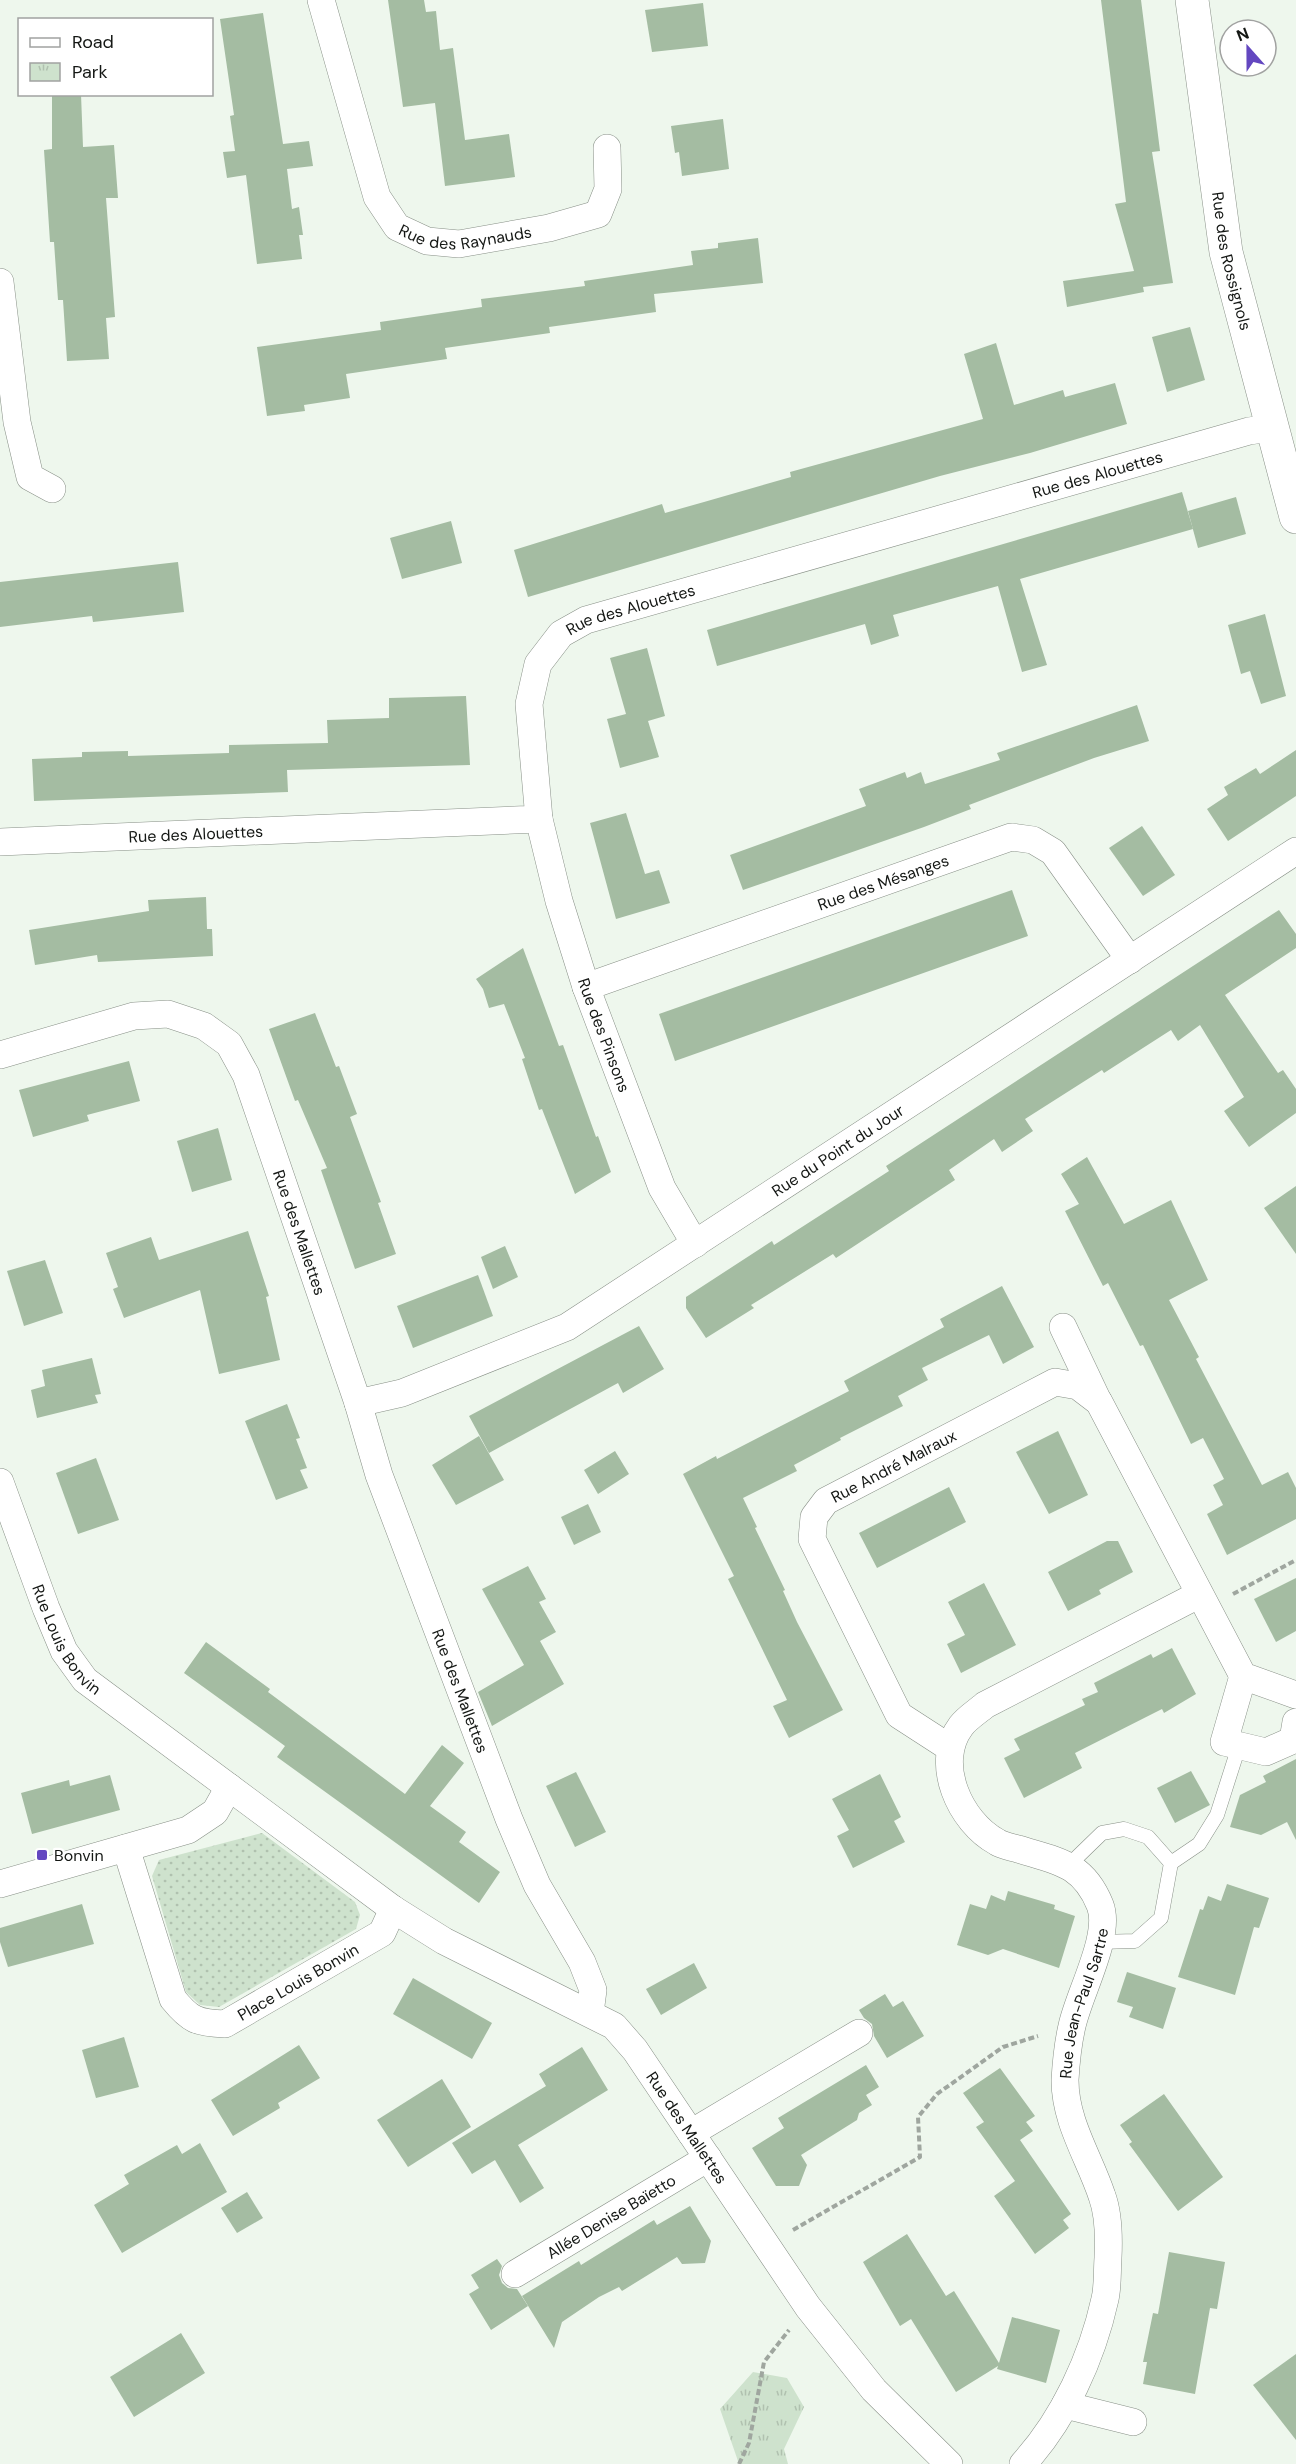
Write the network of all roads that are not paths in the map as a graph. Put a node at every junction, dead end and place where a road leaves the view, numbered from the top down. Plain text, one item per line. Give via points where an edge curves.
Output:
1 (321, 0) edge
2 (1192, 0) edge
3 (607, 148) dead end
4 (0, 282) edge
5 (1271, 428) junction
6 (52, 489) dead end
7 (1296, 517) edge
8 (538, 819) junction
9 (0, 842) edge
10 (1296, 851) edge
11 (1130, 960) junction
12 (586, 987) junction
13 (0, 1055) edge
14 (694, 1244) junction
15 (1063, 1327) dead end
16 (1099, 1402) junction
17 (358, 1403) junction
18 (0, 1482) edge
19 (1202, 1601) junction
20 (1242, 1676) junction
21 (1296, 1695) edge
22 (1296, 1722) edge
23 (1239, 1746) junction
24 (950, 1748) junction
25 (229, 1787) junction
26 (126, 1848) junction
27 (1171, 1863) junction
28 (1069, 1865) junction
29 (0, 1884) edge
30 (393, 1909) junction
31 (1099, 1942) junction
32 (590, 2013) junction
33 (859, 2033) dead end
34 (691, 2133) junction
35 (708, 2158) junction
36 (514, 2274) dead end
37 (1065, 2405) junction
38 (1133, 2422) dead end
39 (949, 2464) edge
40 (1023, 2464) edge

1 - 3 street, Rue des Raynauds via 377,197 397,227 427,241 459,244 549,228 598,214 608,189
2 - 5 street, Rue des Rossignols via 1226,252
4 - 6 street via 17,422 30,477
5 - 7 street, Rue des Rossignols
5 - 8 street, Rue des Alouettes via 1237,434 597,617 561,634 538,664 529,704
8 - 9 street, Rue des Alouettes
8 - 12 street, Rue des Pinsons
10 - 11 street, Rue du Point du Jour
11 - 12 street, Rue des Mésanges via 1053,852 1033,840 1011,837
11 - 14 street, Rue du Point du Jour
12 - 14 street, Rue des Pinsons via 662,1188
13 - 17 street, Rue des Mallettes via 134,1016 168,1014 204,1026 230,1044 246,1075
14 - 17 street, Rue du Point du Jour via 567,1327 402,1393
15 - 16 street, Rue André Malraux
16 - 19 street, Rue André Malraux
16 - 24 street, Rue André Malraux via 1078,1386 1055,1382 826,1501 814,1517 812,1539 899,1715
17 - 32 street, Rue des Mallettes via 379,1475 509,1819 537,1885 582,1962 593,1990
18 - 25 street, Rue Louis Bonvin via 64,1651 85,1680
19 - 20 street, Rue André Malraux
19 - 24 street via 985,1705 961,1726
20 - 21 street
20 - 23 street via 1224,1742
22 - 23 street via 1293,1740 1266,1752
23 - 27 lane via 1217,1815 1199,1844
24 - 28 street, Rue Jean-Paul Sartre via 951,1780 960,1807 976,1826 997,1843
25 - 26 street via 215,1812 188,1830
25 - 30 street
26 - 29 street
26 - 30 street, Place Louis Bonvin via 173,1999 186,2015 203,2024 225,2024 381,1933
27 - 28 lane via 1148,1838 1124,1829 1102,1833
27 - 31 lane via 1161,1918 1135,1941
28 - 31 street, Rue Jean-Paul Sartre via 1090,1885 1101,1907 1104,1928
30 - 32 street via 444,1941
31 - 37 street, Rue Jean-Paul Sartre via 1072,2026 1065,2080 1068,2113 1103,2198 1109,2237 1105,2298 1087,2360
32 - 34 street, Rue des Mallettes via 614,2026 635,2049
33 - 34 street
34 - 35 street, Rue des Mallettes
35 - 36 street, Allée Denise Baïetto
35 - 39 street, Rue des Mallettes via 807,2307 874,2390
37 - 38 street
37 - 40 street, Rue Jean-Paul Sartre

